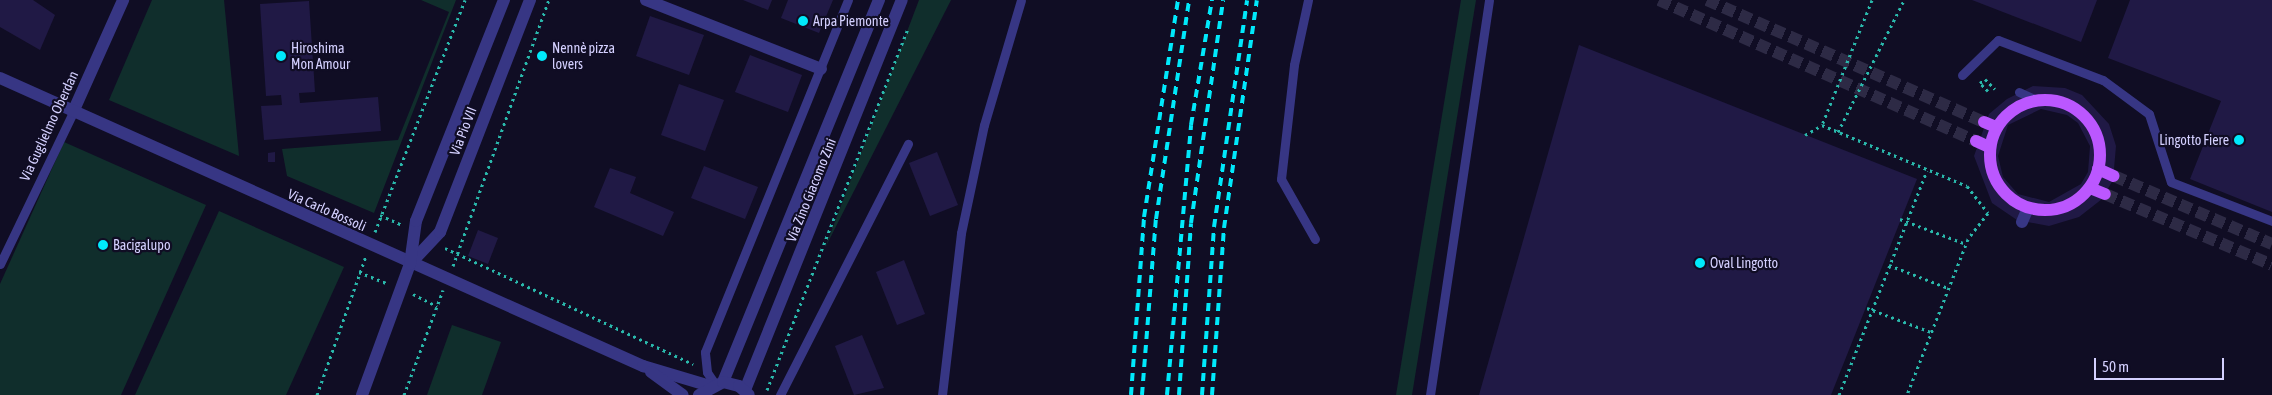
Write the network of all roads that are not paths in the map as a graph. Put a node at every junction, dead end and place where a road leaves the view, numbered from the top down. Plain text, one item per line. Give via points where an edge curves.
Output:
1 (123, 0) edge
2 (504, 0) edge
3 (530, 0) edge
4 (646, 0) edge
5 (848, 0) edge
6 (878, 0) edge
7 (902, 0) edge
8 (1021, 0) edge
9 (1308, 0) edge
10 (1489, 0) edge
11 (821, 69) junction
12 (1962, 75) dead end
13 (0, 78) edge
14 (2019, 92) dead end
15 (2036, 100) junction
16 (74, 112) junction
17 (1976, 141) tunnel mouth
18 (908, 144) dead end
19 (1989, 146) junction
20 (2098, 169) junction
21 (2114, 176) tunnel mouth
22 (2090, 188) junction
23 (2105, 194) tunnel mouth
24 (2028, 208) junction
25 (2272, 221) edge
26 (2022, 222) dead end
27 (1315, 239) dead end
28 (0, 264) edge
29 (410, 264) junction
30 (643, 366) junction
31 (716, 384) junction
32 (747, 393) edge
33 (362, 395) edge
34 (683, 395) edge
35 (699, 395) edge
36 (780, 395) edge
37 (942, 395) edge
38 (1430, 395) edge

1 - 16 street, Via Guglielmo Oberdan
2 - 29 street, Via Pio VII via 416,221
3 - 29 street, Via Pio VII via 440,232
4 - 11 street
5 - 11 lane
6 - 31 street, Via Zino Giacomo Zini
7 - 32 street, Via Zino Giacomo Zini
8 - 37 lane via 984,125 961,233
9 - 27 lane via 1294,65 1281,180
10 - 38 lane
11 - 31 lane via 706,352 707,372
12 - 25 lane via 1998,40 2103,80 2150,114 2171,182
13 - 16 street, Via Carlo Bossoli
14 - 15 lane
15 - 19 main road via 1990,125
15 - 20 main road via 2052,100 2081,112 2098,138
16 - 28 lane, Via Guglielmo Oberdan
16 - 29 street, Via Carlo Bossoli
17 - 19 main road
18 - 36 lane
19 - 24 main road via 1997,184
20 - 21 main road
20 - 22 main road
22 - 23 main road
22 - 24 main road via 2062,207
24 - 26 street
29 - 30 street, Via Carlo Bossoli
29 - 33 street, Via Pio VII
30 - 31 street, Via Carlo Bossoli
30 - 34 street, Via Carlo Bossoli
31 - 32 street, Via Carlo Bossoli
31 - 35 street

